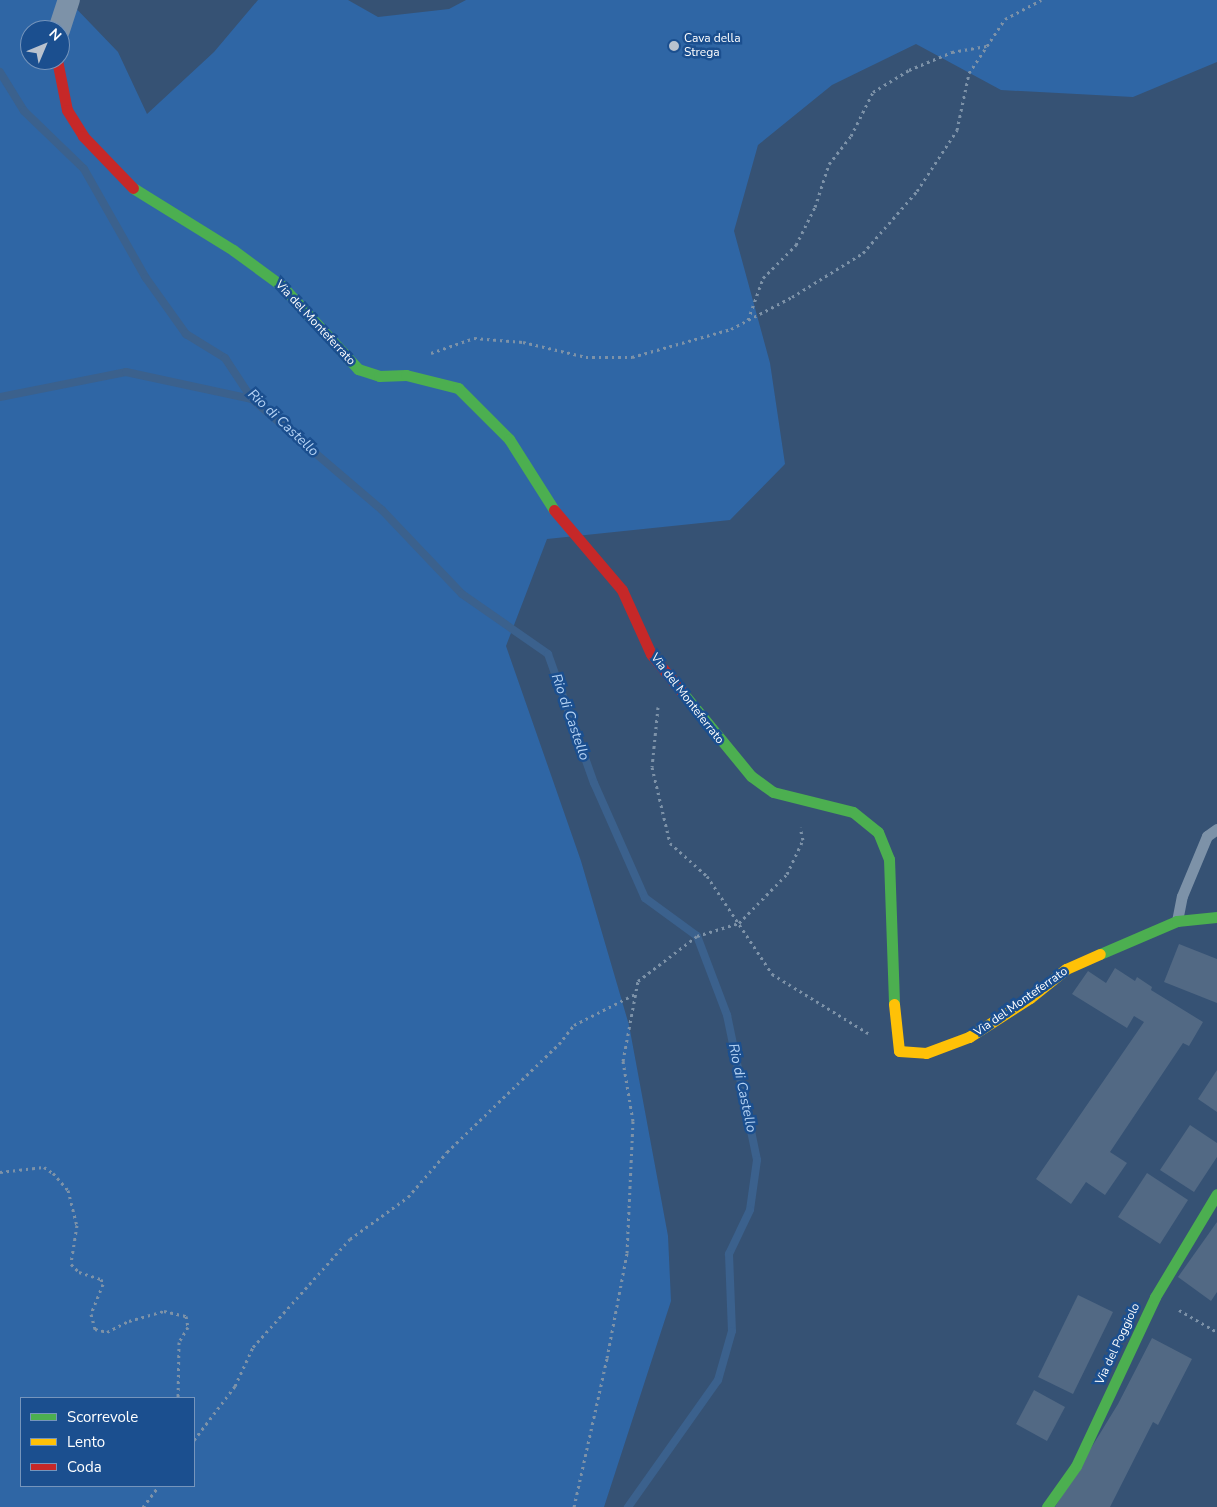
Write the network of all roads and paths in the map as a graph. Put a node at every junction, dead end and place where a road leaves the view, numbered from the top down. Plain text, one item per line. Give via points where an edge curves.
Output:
1 (69, 0) edge
2 (1041, 0) edge
3 (62, 20) edge
4 (987, 46) junction
5 (59, 70) edge
6 (748, 320) junction
7 (431, 360) dead end
8 (662, 668) junction
9 (793, 798) junction
10 (1217, 829) edge
11 (1217, 917) edge
12 (1177, 921) junction
13 (739, 922) junction
14 (635, 993) junction
15 (899, 1051) junction
16 (0, 1172) edge
17 (1217, 1194) edge
18 (1155, 1297) junction
19 (1217, 1332) edge
20 (178, 1397) edge
21 (195, 1439) edge
22 (157, 1487) edge
23 (143, 1507) edge
24 (574, 1507) edge
25 (1047, 1507) edge

1 - 3 street
2 - 4 path via 1005,20
4 - 6 path via 969,73 957,130 917,192 863,252
4 - 6 path via 952,52 909,70 873,92 851,136 829,164 815,207 796,245 763,278
5 - 8 street, Via del Monteferrato via 67,110 83,136 135,190 233,250 282,286 358,368 379,376 406,375 458,388 479,406 509,439 559,518 622,590 650,654
6 - 7 path via 732,329 632,357 586,357 523,342 474,338 431,353
8 - 9 street, Via del Monteferrato via 751,776 773,792
8 - 13 path via 652,766 670,844 707,876
9 - 13 path via 803,840 787,874
9 - 15 street, Via del Monteferrato via 853,812 878,832 889,859 895,956 894,1024
10 - 12 lane via 1207,836 1182,896
11 - 12 street, Via del Monteferrato
12 - 15 street, Via del Monteferrato via 1066,969 1030,998 969,1038 926,1053
13 - 14 path via 697,936 638,981
13 - 15 path via 772,974
14 - 21 path via 574,1025 559,1044 447,1152 408,1197 350,1239 252,1347 235,1386
14 - 24 path via 623,1061 633,1121 627,1252
16 - 20 path via 44,1167 53,1172 68,1190 77,1225 72,1264 79,1272 101,1279 103,1284 91,1314 95,1329 107,1332 129,1320 164,1311 186,1316 188,1327 179,1342
17 - 18 street, Via del Poggiolo
18 - 19 path
18 - 25 street, Via del Poggiolo via 1076,1466
22 - 23 path

